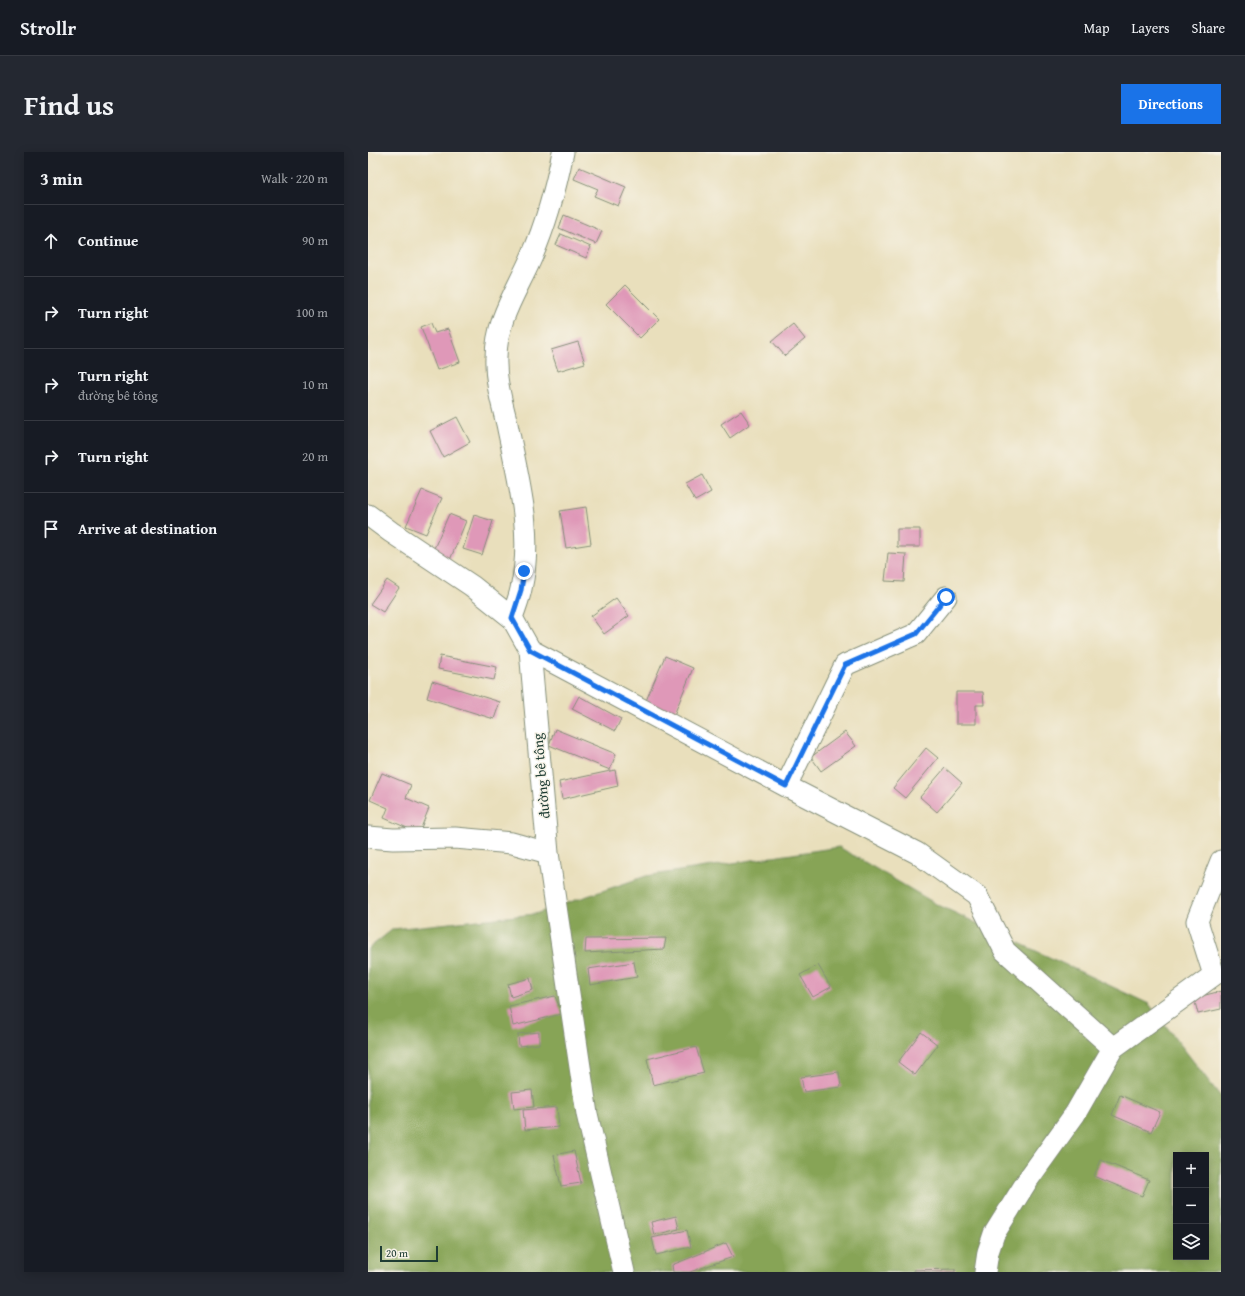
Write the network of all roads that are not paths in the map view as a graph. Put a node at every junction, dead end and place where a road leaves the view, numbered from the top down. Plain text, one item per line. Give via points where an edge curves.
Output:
1 (563, 152) edge
2 (368, 515) edge
3 (946, 597) dead end
4 (512, 618) junction
5 (530, 650) junction
6 (786, 786) junction
7 (368, 837) edge
8 (548, 853) junction
9 (1221, 861) edge
10 (1114, 1048) junction
11 (624, 1272) edge
12 (985, 1272) edge

1 - 4 street via 541,232 507,306 498,335 496,359 499,386 526,522 524,571
2 - 4 street, đường bê tông via 472,586
3 - 6 street via 916,634 845,665
4 - 5 street, đường bê tông
5 - 6 street
5 - 8 street, đường bê tông
6 - 10 street via 917,853 977,896 1004,951
7 - 8 street via 455,838 512,843
8 - 11 street, đường bê tông via 586,1114
9 - 10 street via 1197,921 1214,975
10 - 12 street via 1075,1114 1028,1178 994,1234

